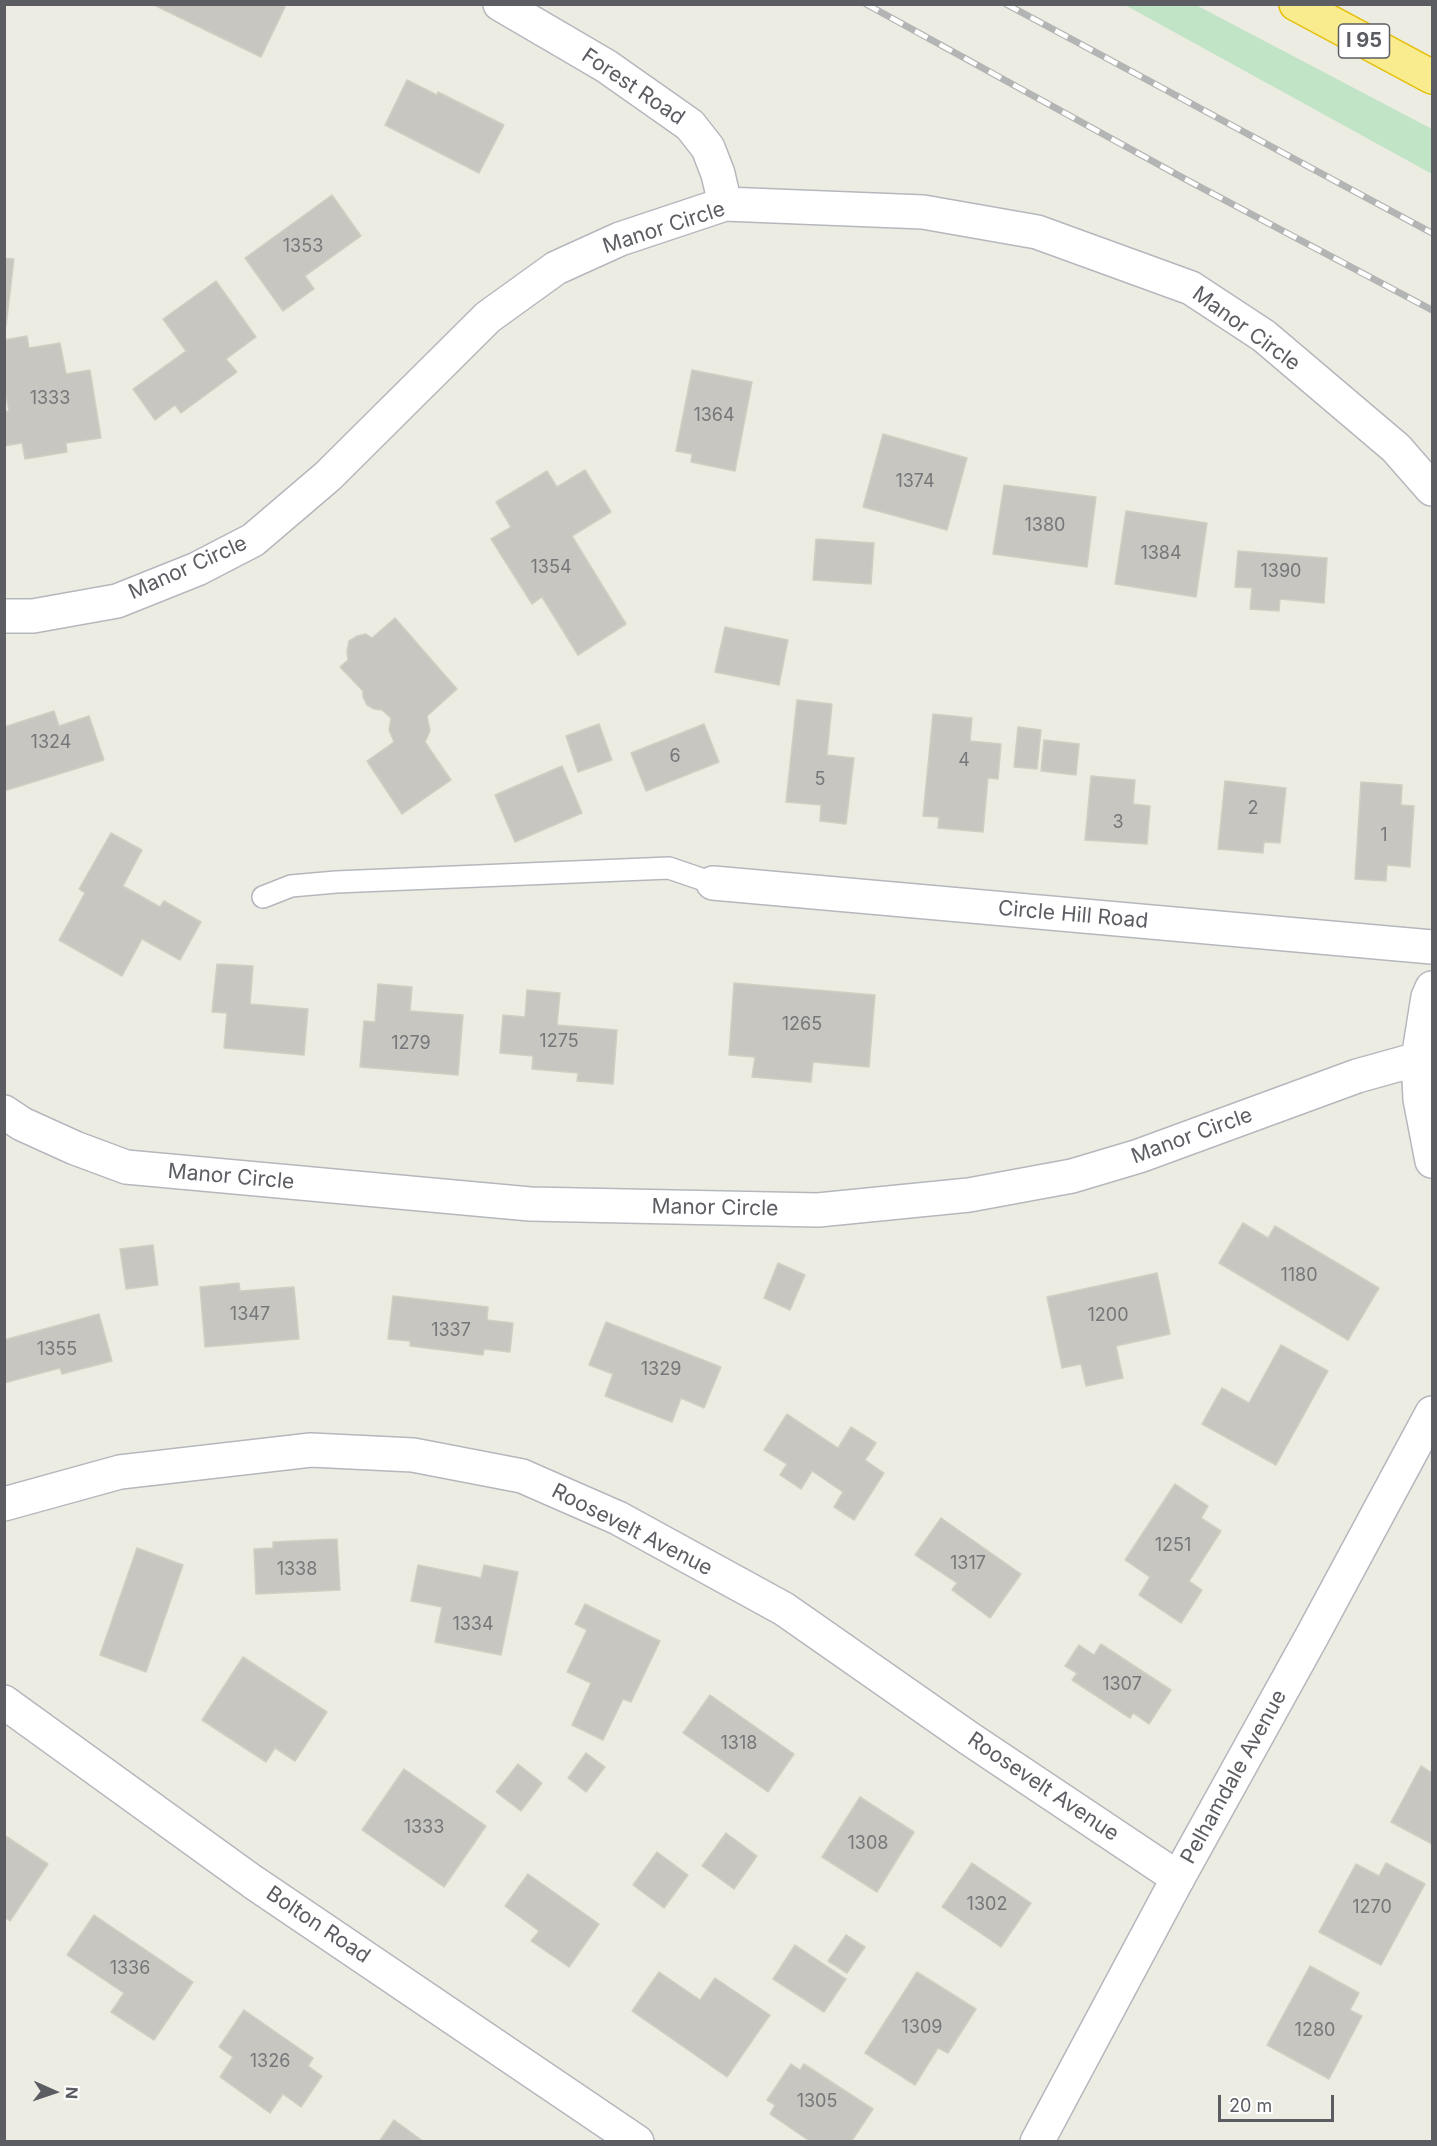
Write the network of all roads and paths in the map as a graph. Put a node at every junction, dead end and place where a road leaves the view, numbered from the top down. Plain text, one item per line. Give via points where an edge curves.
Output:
1 (500, 4) edge
2 (1296, 4) edge
3 (1432, 77) edge
4 (725, 204) junction
5 (1432, 489) edge
6 (4, 615) edge
7 (713, 883) joint
8 (263, 897) dead end
9 (1432, 946) edge
10 (1432, 988) edge
11 (1418, 1059) junction
12 (4, 1112) edge
13 (1432, 1161) edge
14 (1432, 1413) edge
15 (4, 1504) edge
16 (4, 1702) edge
17 (1178, 1878) junction
18 (637, 2142) edge
19 (1037, 2142) edge

1 - 4 street, Forest Road via 606,66 690,125 708,148
2 - 3 highway, I 95
4 - 5 street, Manor Circle via 922,212 1037,232 1191,288 1264,336 1396,448
4 - 6 street, Manor Circle via 620,238 546,275 488,317 328,476 254,540 197,569 117,600 33,616
7 - 8 lane via 669,868 336,882 291,886
7 - 9 street, Circle Hill Road
10 - 11 street
11 - 12 street, Manor Circle via 1357,1076 1139,1156 1072,1176 969,1195 818,1210 530,1204 126,1167 75,1148
11 - 13 street via 1420,1100
14 - 17 street, Pelhamdale Avenue
15 - 17 street, Roosevelt Avenue via 120,1472 311,1450 413,1455 522,1476 618,1518 784,1609
16 - 18 street, Bolton Road via 254,1882
17 - 19 street, Pelhamdale Avenue

